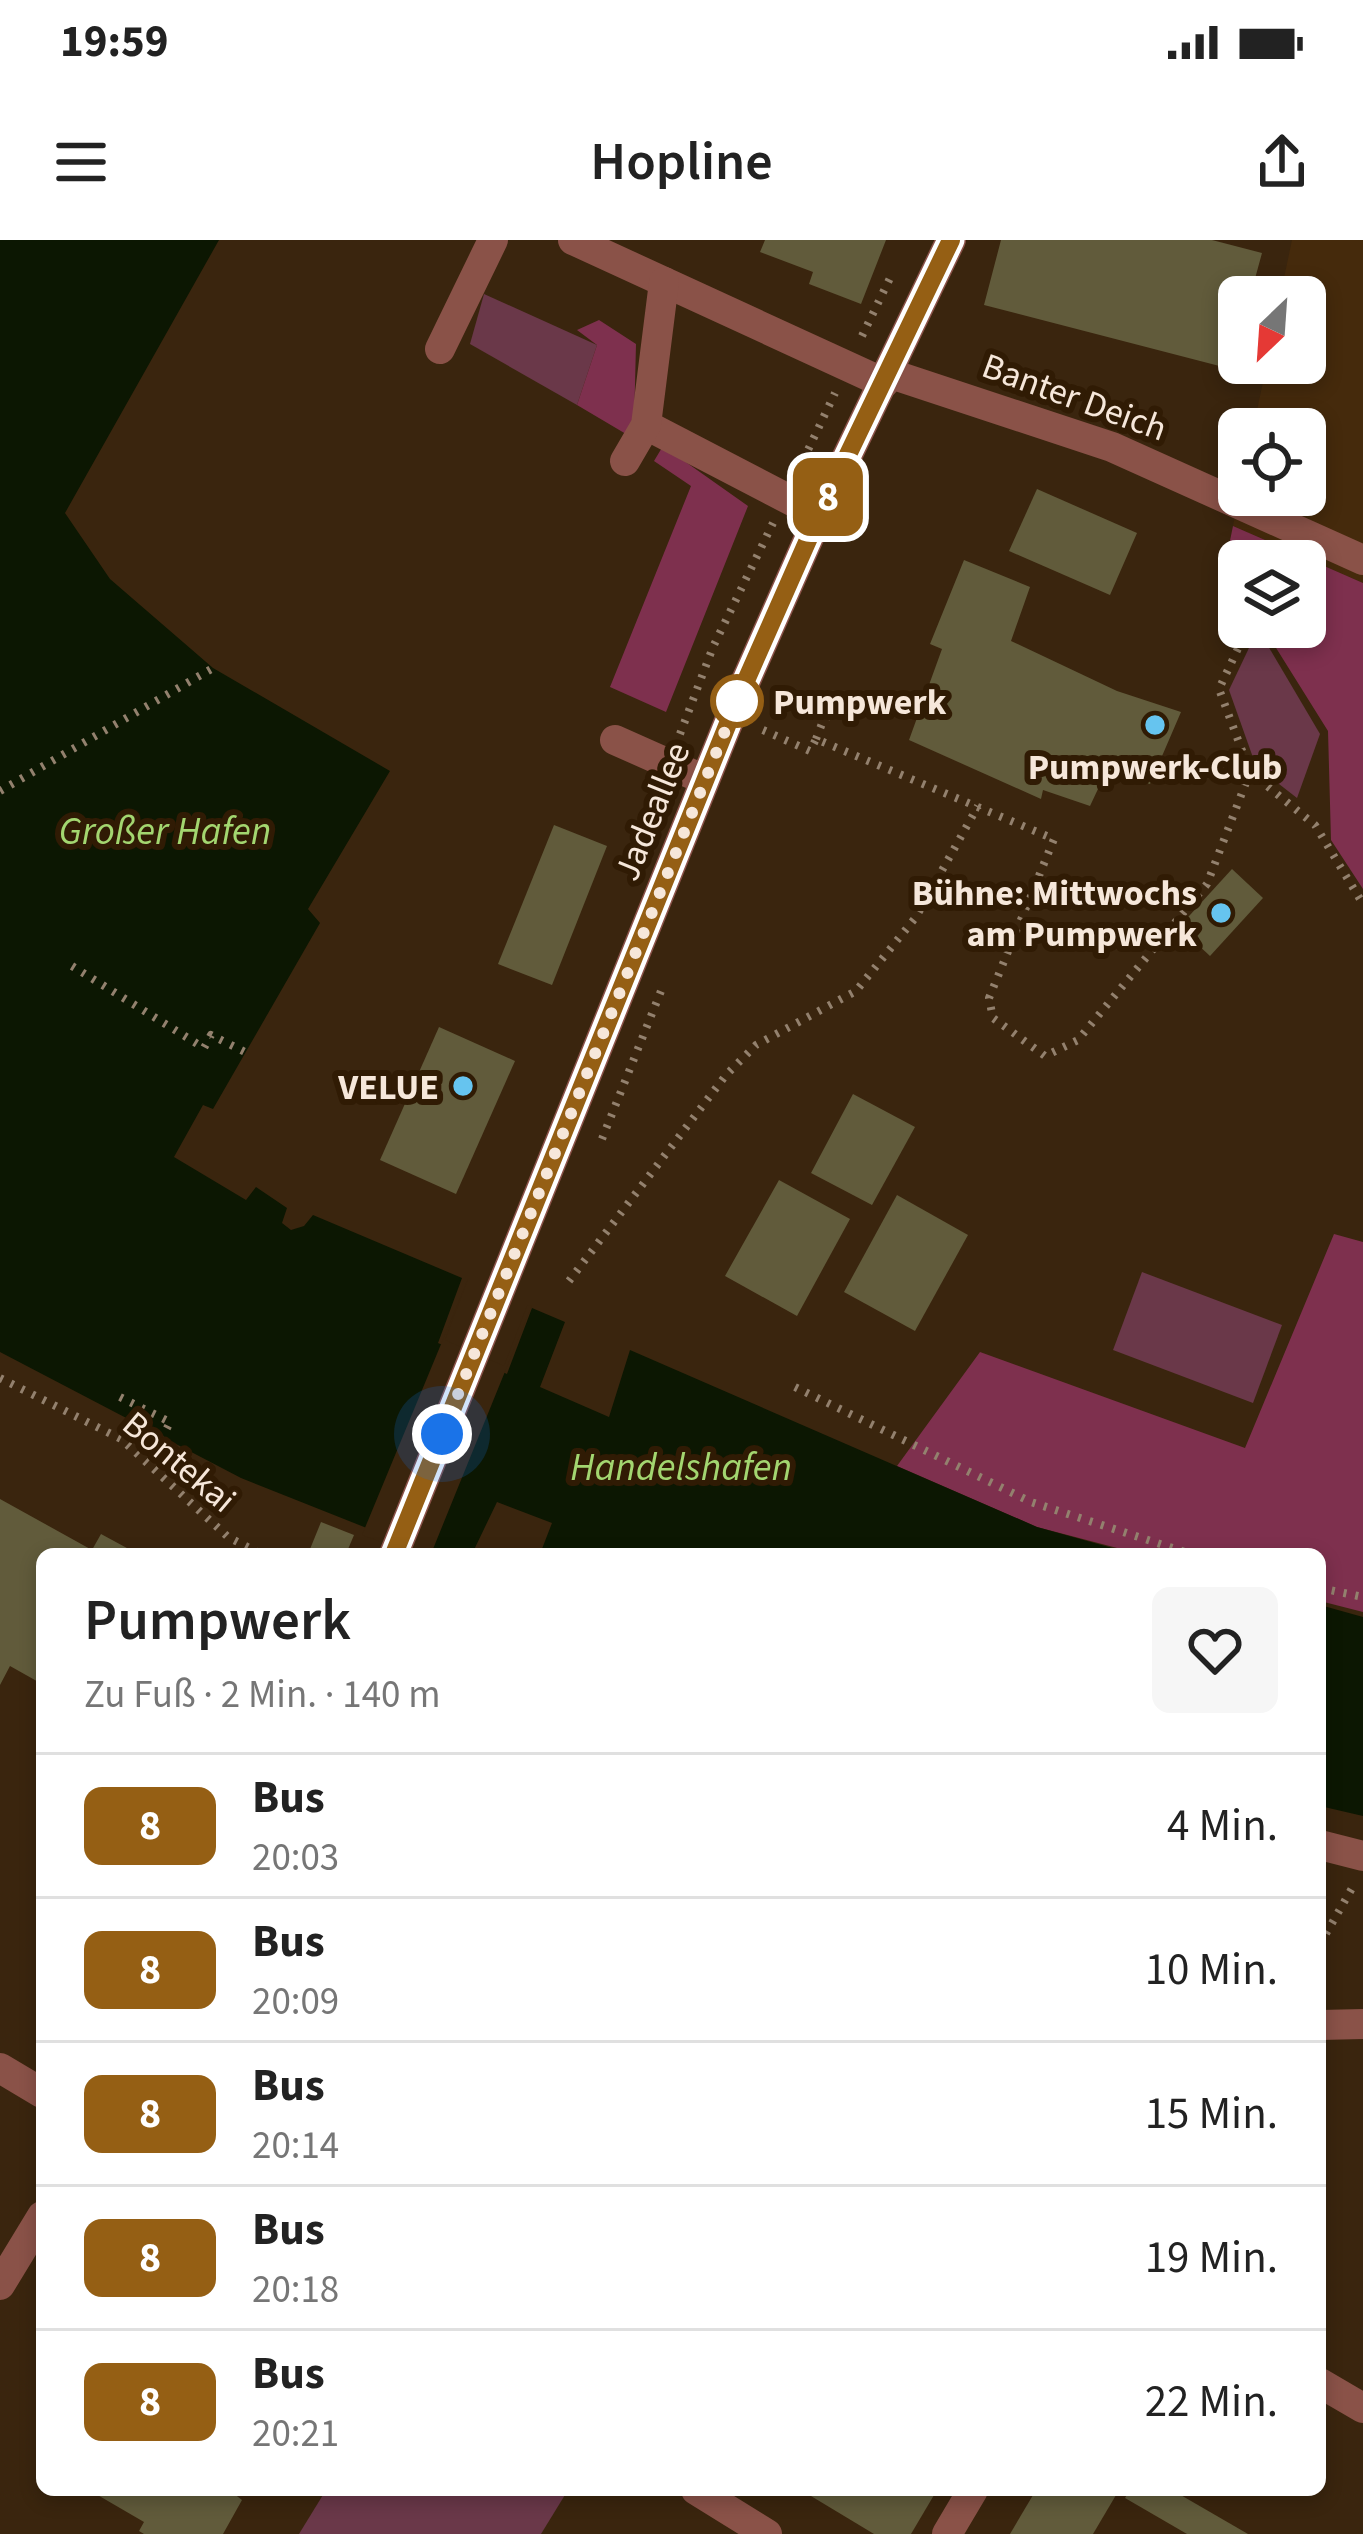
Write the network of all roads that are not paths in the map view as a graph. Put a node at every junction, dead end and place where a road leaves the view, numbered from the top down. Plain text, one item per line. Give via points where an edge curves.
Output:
1 (493, 240) edge
2 (573, 240) edge
3 (952, 240) edge
4 (664, 282) junction
5 (440, 350) dead end
6 (886, 378) junction
7 (646, 425) junction
8 (625, 461) dead end
9 (819, 515) junction
10 (1363, 560) edge
11 (615, 740) dead end
12 (706, 781) junction
13 (396, 1548) edge
14 (1326, 1847) edge
15 (1363, 1856) edge
16 (1363, 2024) edge
17 (1326, 2025) edge
18 (0, 2068) edge
19 (36, 2089) edge
20 (36, 2226) edge
21 (0, 2285) edge
22 (1326, 2386) edge
23 (1363, 2408) edge
24 (706, 2496) edge
25 (969, 2496) edge
26 (767, 2534) edge
27 (947, 2534) edge

1 - 5 street
2 - 4 street, Banter Deich
3 - 6 street, Jadeallee
4 - 6 street, Banter Deich
4 - 7 street
6 - 9 street, Jadeallee
6 - 10 street, Banter Deich via 1112,448
7 - 8 street
7 - 9 street
9 - 12 street, Jadeallee
11 - 12 street
12 - 13 street, Jadeallee
14 - 15 street
16 - 17 street
18 - 19 street
20 - 21 street
22 - 23 street
24 - 26 street
25 - 27 street

